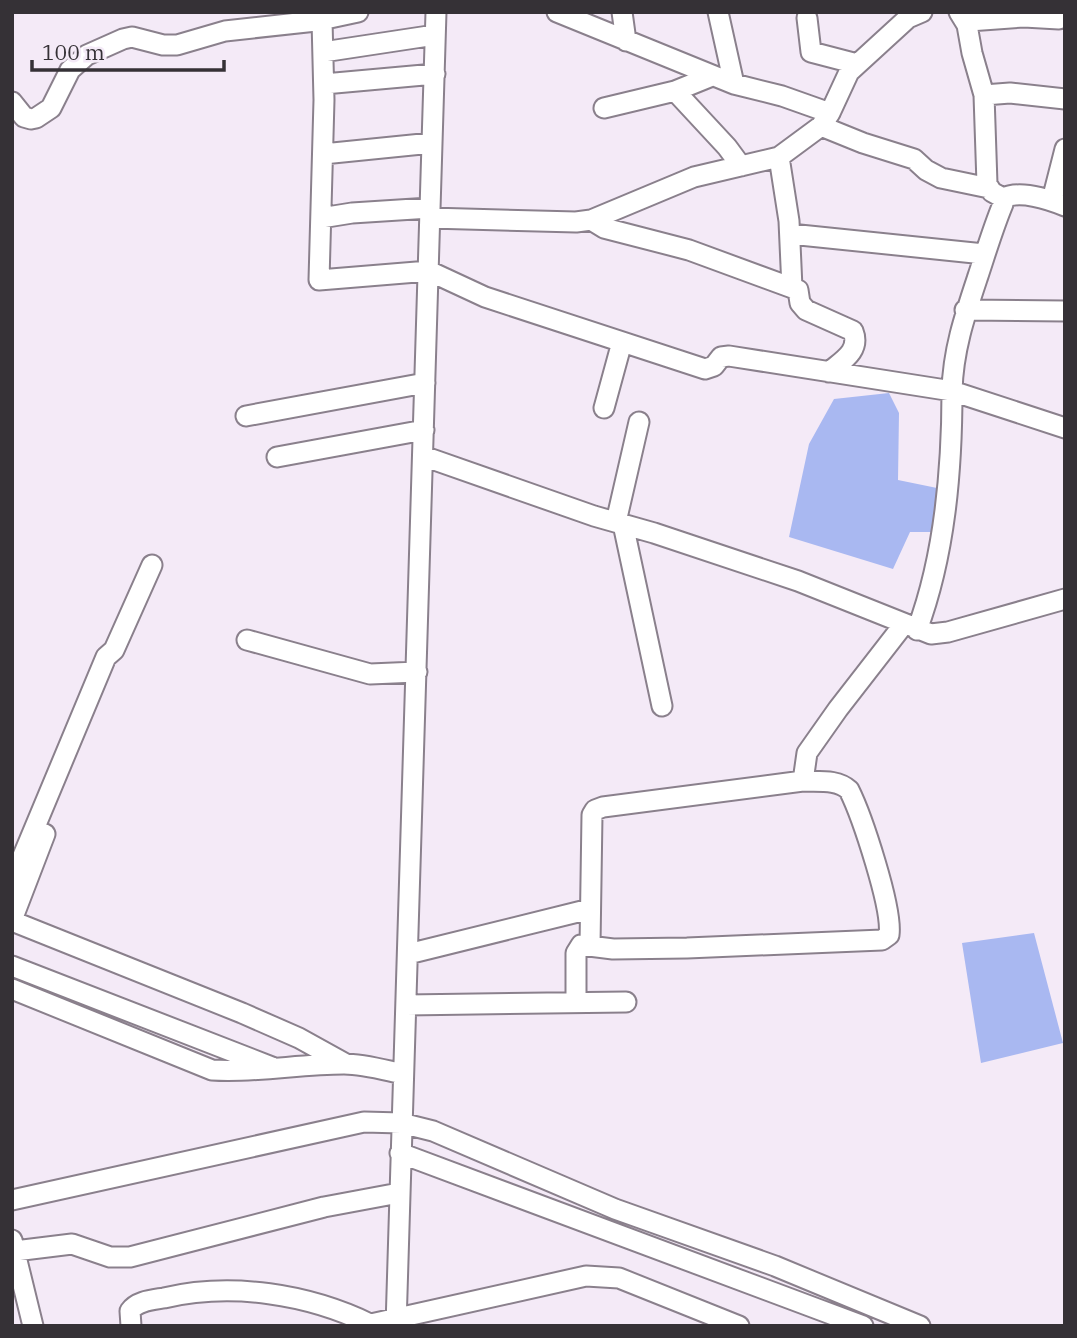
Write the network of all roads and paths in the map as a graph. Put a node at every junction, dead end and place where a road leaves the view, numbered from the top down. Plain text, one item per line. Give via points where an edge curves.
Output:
1 (358, 12) edge
2 (436, 12) edge
3 (557, 12) edge
4 (622, 12) edge
5 (718, 12) edge
6 (922, 12) edge
7 (807, 18) dead end
8 (967, 18) edge
9 (1059, 19) dead end
10 (322, 20) junction
11 (435, 35) junction
12 (626, 41) junction
13 (323, 52) junction
14 (856, 64) junction
15 (435, 75) junction
16 (712, 76) junction
17 (324, 84) junction
18 (734, 84) junction
19 (675, 90) junction
20 (984, 95) junction
21 (1065, 99) edge
22 (12, 102) edge
23 (604, 108) dead end
24 (826, 119) junction
25 (432, 143) junction
26 (1065, 149) edge
27 (323, 154) junction
28 (779, 157) junction
29 (741, 166) junction
30 (996, 193) junction
31 (1058, 203) edge
32 (430, 213) junction
33 (321, 218) junction
34 (591, 220) junction
35 (790, 234) junction
36 (984, 254) junction
37 (429, 271) junction
38 (792, 288) junction
39 (965, 310) junction
40 (1065, 311) edge
41 (622, 342) junction
42 (829, 372) junction
43 (425, 383) junction
44 (952, 391) junction
45 (604, 408) dead end
46 (246, 416) dead end
47 (639, 422) dead end
48 (1065, 428) edge
49 (424, 430) junction
50 (423, 456) junction
51 (277, 457) dead end
52 (619, 523) junction
53 (152, 565) dead end
54 (1065, 599) edge
55 (911, 627) junction
56 (247, 640) dead end
57 (417, 672) junction
58 (662, 706) dead end
59 (803, 781) junction
60 (29, 859) junction
61 (12, 882) edge
62 (590, 909) junction
63 (12, 920) edge
64 (590, 945) junction
65 (408, 954) junction
66 (12, 966) edge
67 (12, 989) edge
68 (626, 1002) dead end
69 (576, 1003) junction
70 (406, 1005) junction
71 (346, 1064) junction
72 (274, 1067) junction
73 (403, 1074) junction
74 (401, 1123) junction
75 (400, 1153) junction
76 (399, 1193) junction
77 (12, 1200) edge
78 (14, 1245) edge
79 (405, 1322) edge
80 (366, 1325) edge
81 (33, 1326) edge
82 (131, 1326) edge
83 (739, 1326) edge
84 (863, 1326) edge
85 (920, 1326) edge

1 - 10 street
2 - 11 street
3 - 12 street
4 - 12 street
5 - 18 street
6 - 14 street via 908,18
7 - 14 street via 811,52
8 - 9 street
8 - 20 street
10 - 13 street
10 - 22 street via 225,31 177,45 123,39 87,55 71,70 51,108 36,118 24,117
11 - 13 street
11 - 15 street
12 - 16 street
13 - 17 street
14 - 24 street
15 - 17 street
15 - 25 street
16 - 18 street
16 - 19 street
17 - 27 street
18 - 24 street via 782,96
19 - 23 street
19 - 29 street
20 - 21 street
20 - 30 street
24 - 28 street
24 - 30 street via 863,144 914,159 941,178
25 - 27 street
25 - 32 street
26 - 31 street
27 - 33 street
28 - 29 street
28 - 35 street
29 - 34 street via 694,177
30 - 31 street
30 - 36 street via 1003,204
32 - 33 street via 412,208
32 - 34 street
32 - 37 street
33 - 37 street via 319,280
34 - 38 street
35 - 36 street
35 - 38 street
36 - 39 street
37 - 41 street via 485,297
37 - 43 street
38 - 42 street via 800,292 806,310 853,331 852,351
39 - 40 street
39 - 44 street
41 - 42 street via 705,369 729,356
41 - 45 street
42 - 44 street
43 - 46 street
43 - 49 street
44 - 48 street
44 - 55 street via 950,474 928,603
47 - 52 street
49 - 50 street
49 - 51 street
50 - 52 street
50 - 57 street
52 - 55 street via 797,581
52 - 58 street
53 - 60 street via 114,650 106,657
54 - 55 street via 948,632 932,634
55 - 59 street via 838,709 807,753
56 - 57 street via 370,674
57 - 65 street
59 - 62 street via 595,810
59 - 64 street via 832,782 849,790 871,848 890,931 886,938 687,948
60 - 61 street
60 - 63 street
62 - 64 street
62 - 65 street
63 - 71 street via 242,1013
64 - 69 street via 581,945 576,953
65 - 70 street
66 - 72 street
67 - 72 street via 212,1070
68 - 69 street
69 - 70 street
70 - 73 street
71 - 72 street
71 - 73 street
73 - 74 street
74 - 75 street
74 - 77 street via 364,1122
74 - 85 street via 433,1131 615,1209 775,1266
75 - 76 street
75 - 84 street
76 - 78 street via 324,1207 130,1257 72,1244
76 - 79 street
78 - 81 street
79 - 80 street
79 - 83 street via 586,1276 619,1278
80 - 82 street via 347,1313 309,1301 216,1290 139,1303 130,1311

